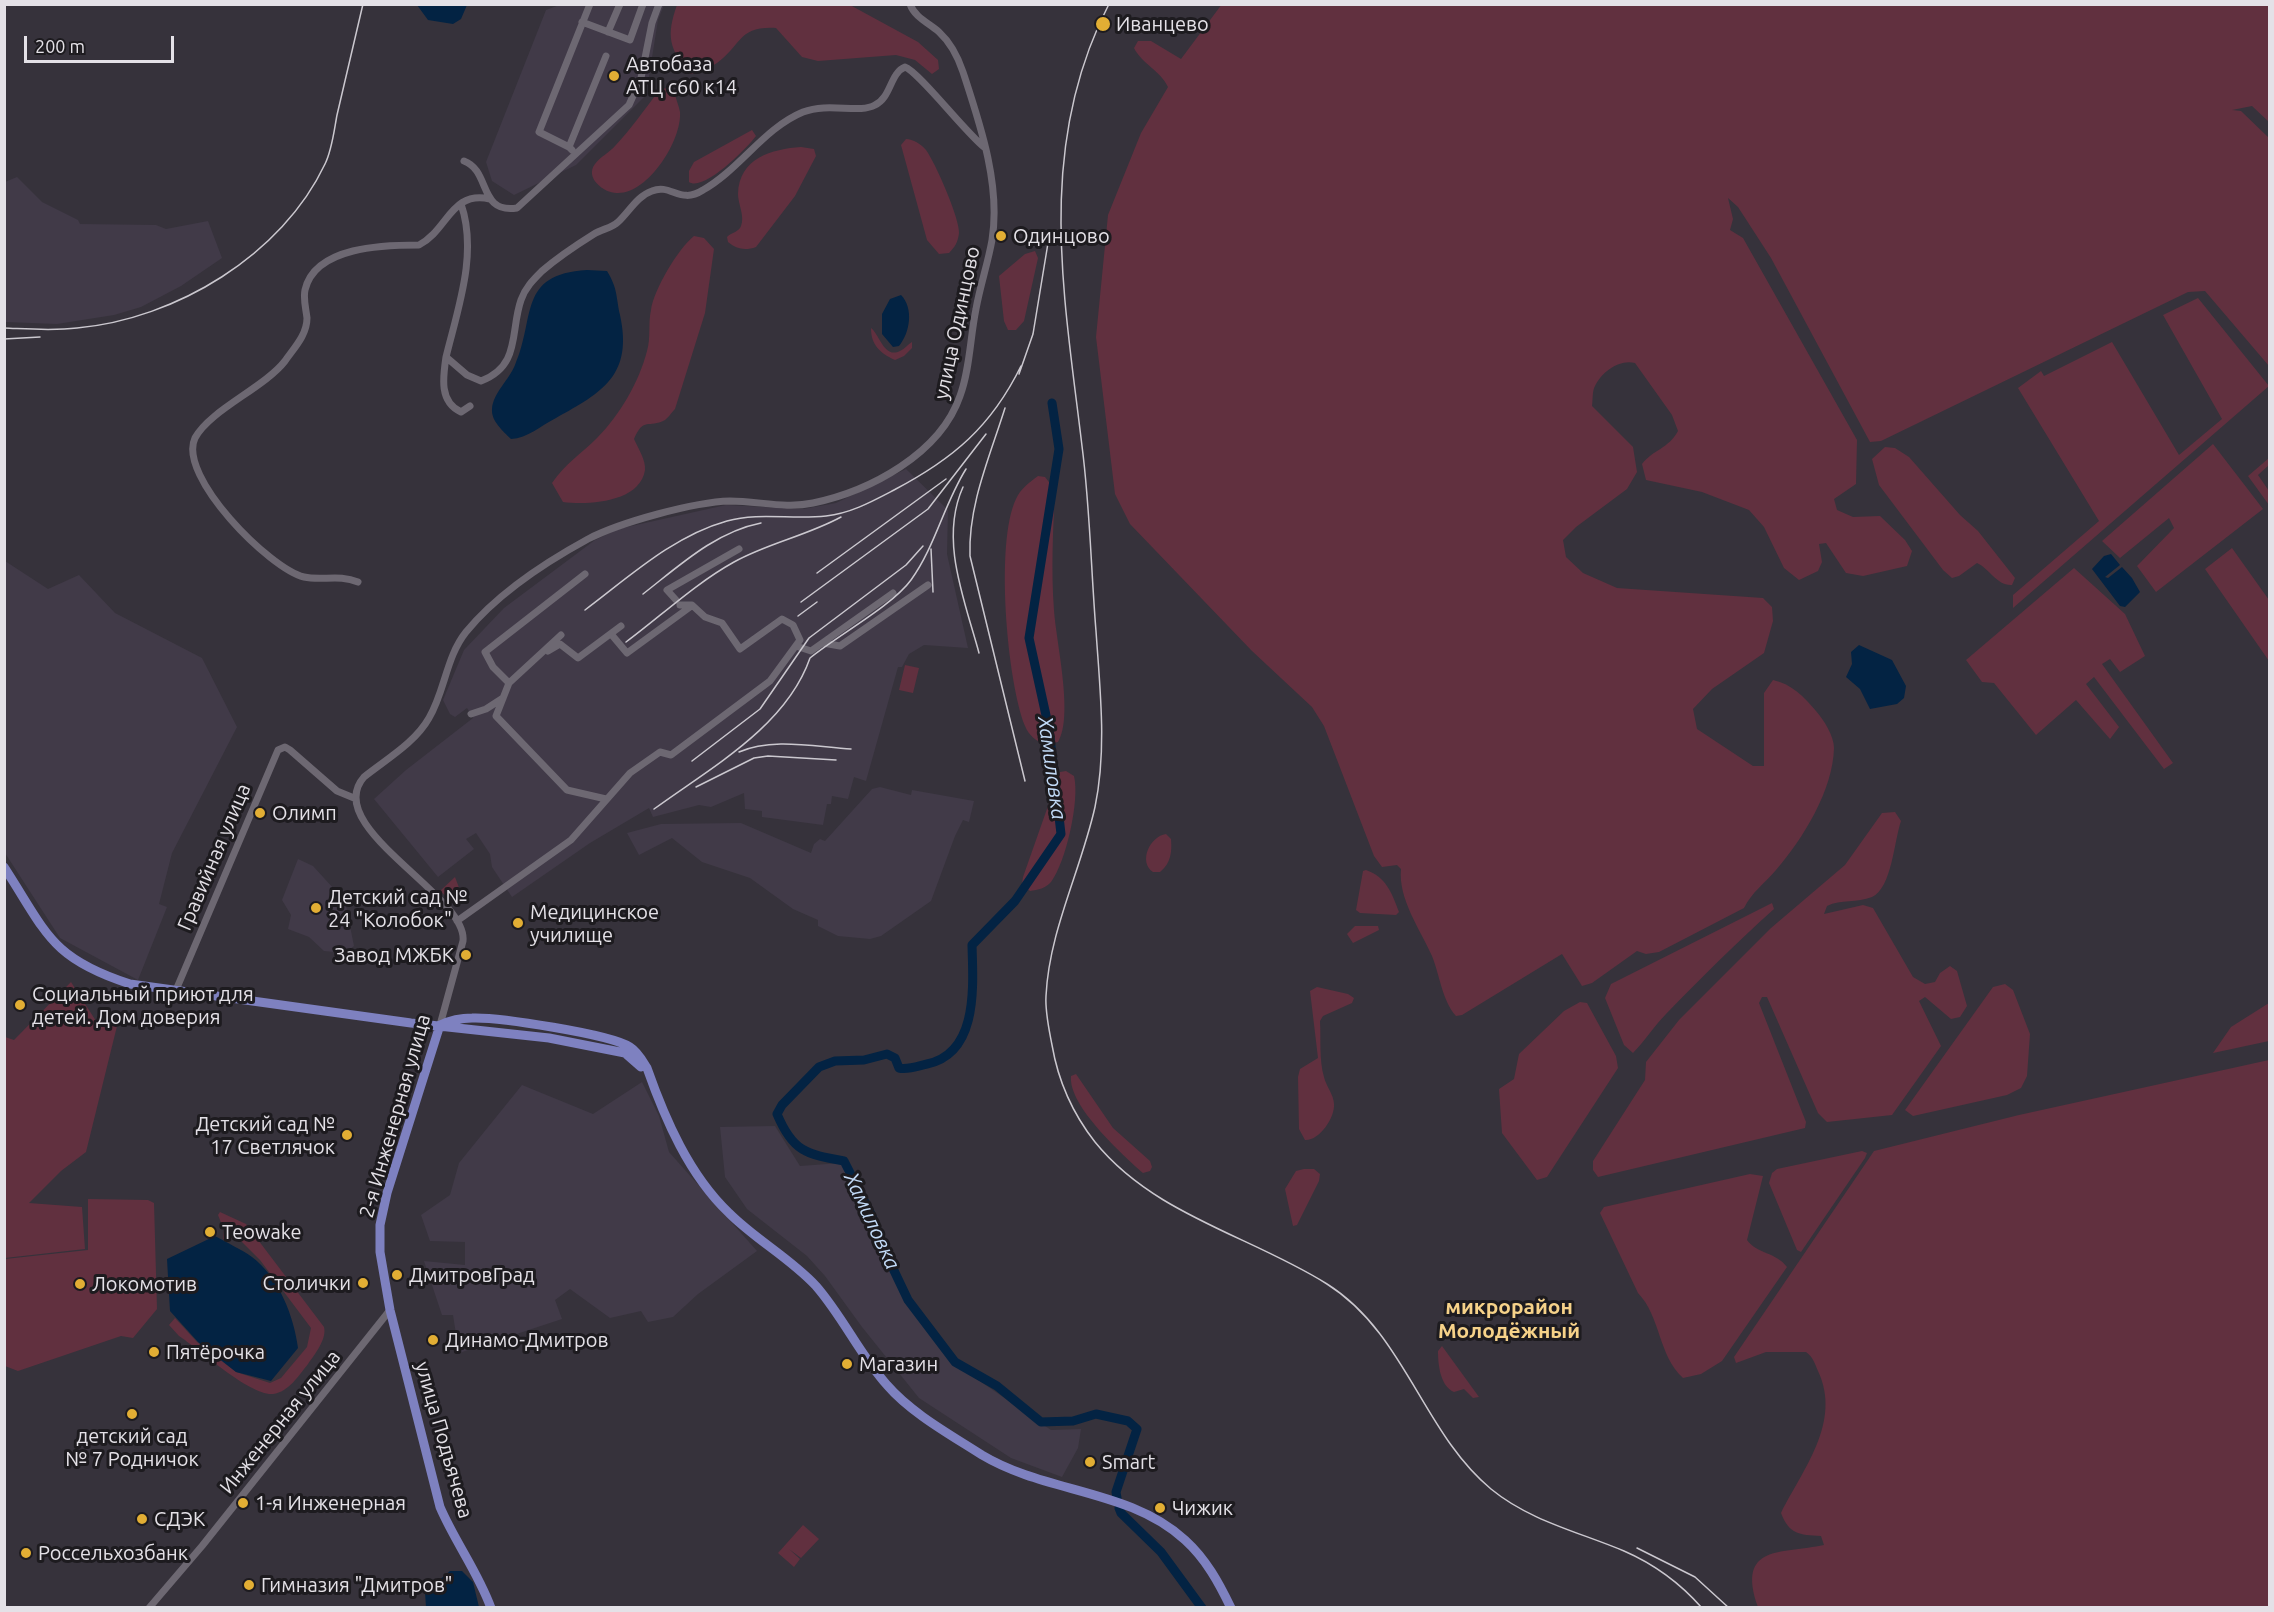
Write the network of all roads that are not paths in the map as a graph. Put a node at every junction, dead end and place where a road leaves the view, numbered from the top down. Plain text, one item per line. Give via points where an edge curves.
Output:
1 (590, 4) edge
2 (620, 4) edge
3 (643, 4) edge
4 (659, 4) edge
5 (910, 4) edge
6 (582, 22) junction
7 (608, 32) junction
8 (606, 56) dead end
9 (569, 147) junction
10 (984, 147) junction
11 (576, 155) junction
12 (464, 161) dead end
13 (490, 199) junction
14 (461, 204) junction
15 (446, 357) junction
16 (470, 406) dead end
17 (739, 549) dead end
18 (585, 574) dead end
19 (358, 582) dead end
20 (928, 585) dead end
21 (893, 593) dead end
22 (692, 605) junction
23 (621, 627) dead end
24 (611, 634) junction
25 (561, 635) dead end
26 (826, 643) junction
27 (800, 647) junction
28 (535, 659) junction
29 (509, 683) junction
30 (503, 699) junction
31 (471, 714) dead end
32 (354, 798) junction
33 (606, 799) junction
34 (4, 867) edge
35 (457, 921) junction
36 (176, 990) junction
37 (440, 1024) junction
38 (390, 1311) junction
39 (148, 1608) edge
40 (491, 1608) edge
41 (1231, 1608) edge

1 - 6 street
2 - 7 street
3 - 7 street via 630,40
4 - 11 street via 636,93
5 - 10 street, улица Одинцово via 913,13 938,31 957,56
6 - 7 street
6 - 9 street via 540,132
8 - 9 street
9 - 11 street
10 - 15 street via 909,68 901,68 885,96 873,107 828,106 795,116 779,125 739,165 693,197 661,189 650,191 619,221 544,269 525,289 514,346 505,363 488,379 476,381
10 - 32 street, улица Одинцово via 993,189 992,239 964,385 954,412 935,440 894,470 834,497 804,505 710,503 637,520 602,532 545,565 521,581 467,631 452,658 430,717 417,734 364,777
11 - 13 street via 517,208 507,210
12 - 13 street via 477,169
13 - 14 street via 466,198
14 - 15 street via 468,224 469,248
14 - 19 street via 420,245 353,249 318,270 305,292 307,320 296,346 280,367 209,423 193,445 195,463 211,496 263,550 305,577 348,578
15 - 16 street via 443,377 447,398 461,411
17 - 22 street via 667,590 678,603
18 - 29 street via 485,652
20 - 26 street via 840,646
21 - 26 street
22 - 24 street via 627,653
22 - 27 street via 705,617 722,623 740,648 782,619 793,625
23 - 24 street
24 - 28 street via 578,658 560,644
25 - 28 street
26 - 27 street via 811,651
27 - 33 street via 770,681 671,754 660,752 630,774
28 - 29 street
29 - 30 street
30 - 31 street
30 - 33 street via 496,716 547,771 567,790
32 - 35 street via 368,828
32 - 36 street, Гравийная улица via 337,791 290,750 280,748
33 - 35 street via 571,840
34 - 36 main road via 52,942 69,957 91,971 130,984
35 - 37 street, 2-я Инженерная улица via 463,933 459,958
36 - 37 main road
37 - 38 main road, 2-я Инженерная улица via 380,1225 380,1252
37 - 41 main road via 612,1049 635,1059 651,1081 682,1150 716,1200 813,1283 898,1397 1002,1466 1023,1476 1113,1501 1170,1528 1200,1557
38 - 39 street, Инженерная улица
38 - 40 main road, улица Подъячева via 440,1507 480,1578

